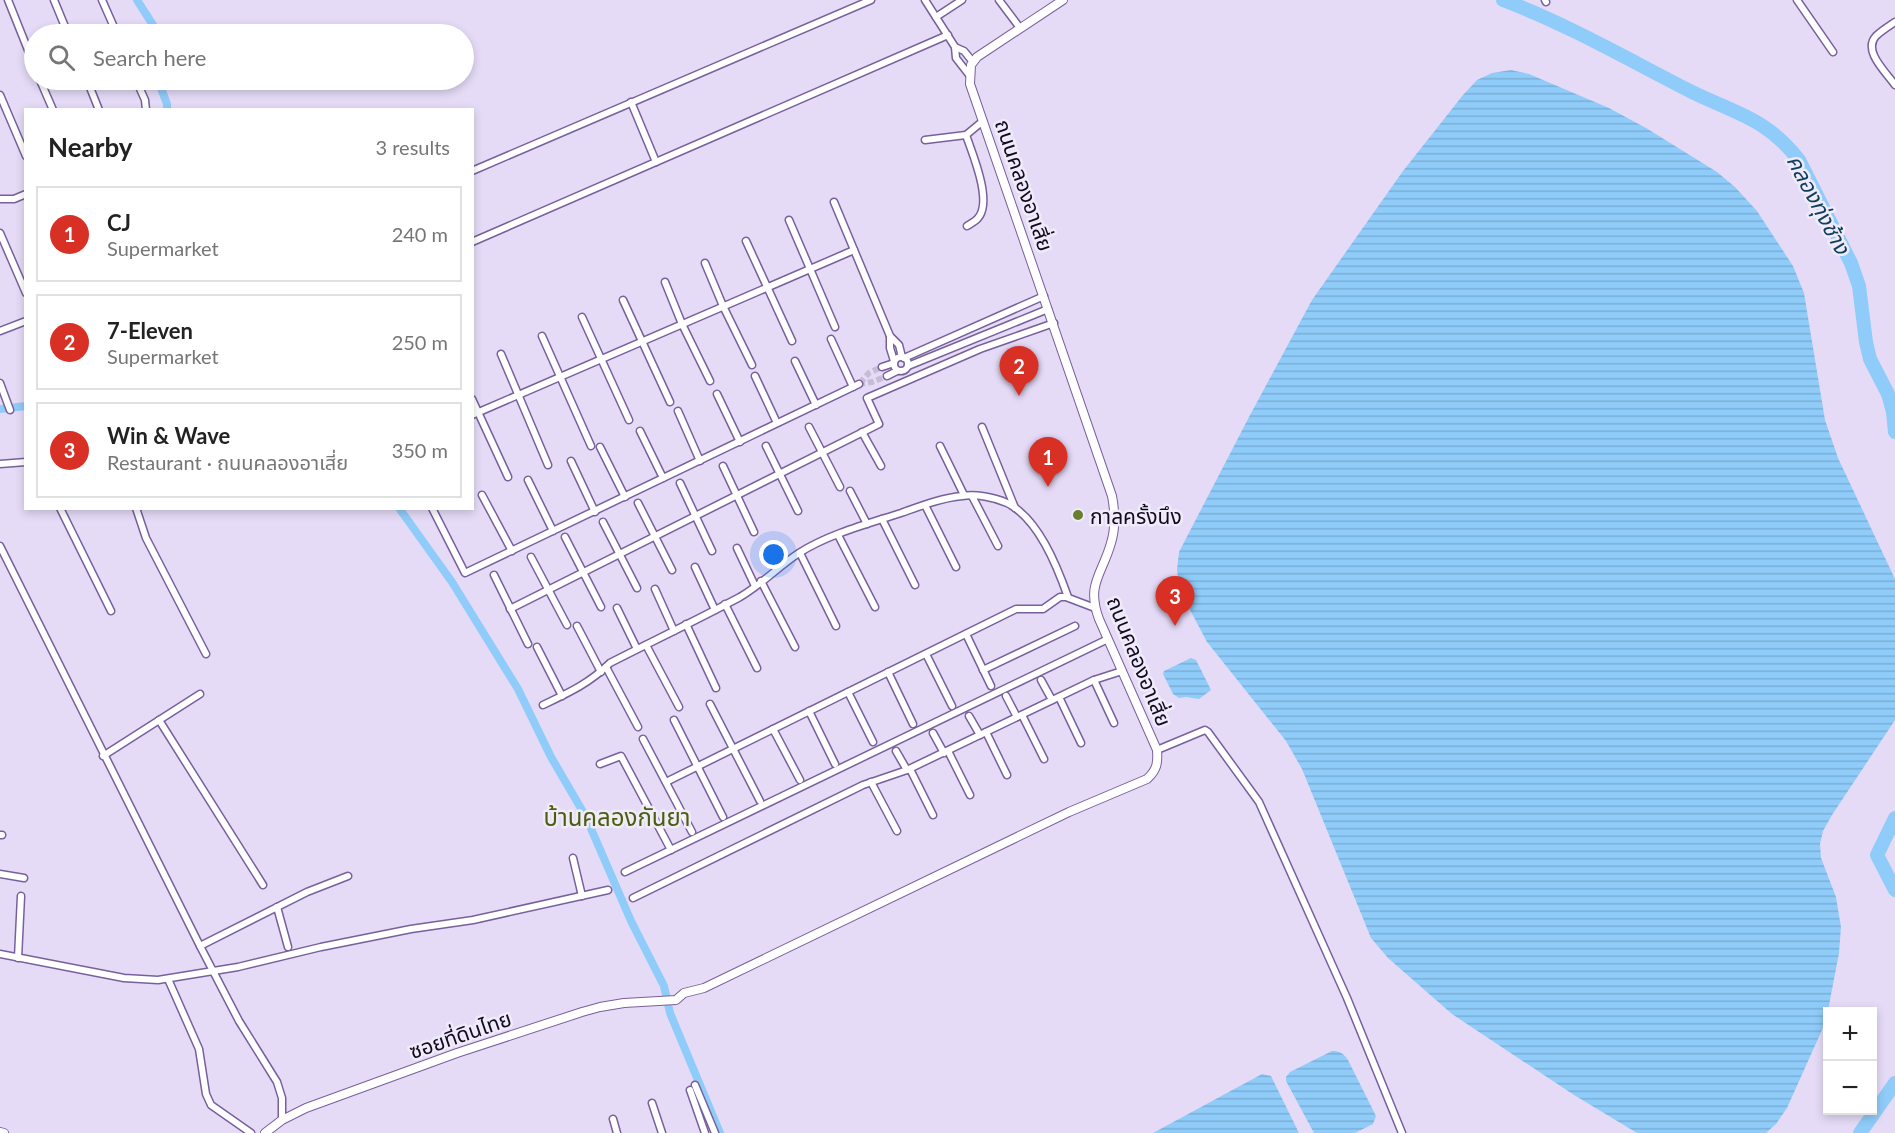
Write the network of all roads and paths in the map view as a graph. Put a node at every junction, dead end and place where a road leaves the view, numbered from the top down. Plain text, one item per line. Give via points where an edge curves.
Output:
1 (8, 0) edge
2 (54, 0) edge
3 (102, 0) edge
4 (871, 0) edge
5 (925, 0) edge
6 (962, 0) edge
7 (999, 0) edge
8 (1061, 0) edge
9 (1797, 0) edge
10 (936, 17) junction
11 (1895, 22) edge
12 (64, 24) edge
13 (113, 24) edge
14 (1020, 28) junction
15 (948, 35) junction
16 (24, 40) edge
17 (955, 47) junction
18 (1833, 52) dead end
19 (973, 62) junction
20 (970, 76) junction
21 (1895, 85) edge
22 (44, 90) edge
23 (91, 90) edge
24 (140, 90) edge
25 (0, 94) edge
26 (631, 102) junction
27 (51, 108) edge
28 (98, 108) edge
29 (146, 108) edge
30 (983, 121) junction
31 (966, 135) junction
32 (925, 140) dead end
33 (24, 151) edge
34 (656, 162) junction
35 (474, 170) edge
36 (24, 195) edge
37 (0, 199) edge
38 (834, 202) dead end
39 (789, 220) dead end
40 (967, 226) dead end
41 (0, 233) edge
42 (474, 241) edge
43 (746, 241) dead end
44 (854, 250) junction
45 (705, 262) dead end
46 (808, 270) junction
47 (665, 282) dead end
48 (24, 288) edge
49 (766, 288) junction
50 (1044, 296) junction
51 (623, 300) dead end
52 (723, 306) junction
53 (1048, 309) junction
54 (582, 317) dead end
55 (24, 322) edge
56 (1054, 323) junction
57 (682, 324) junction
58 (835, 327) dead end
59 (0, 332) edge
60 (542, 336) dead end
61 (890, 336) junction
62 (831, 339) dead end
63 (642, 341) junction
64 (792, 341) dead end
65 (501, 354) dead end
66 (903, 357) junction
67 (601, 359) junction
68 (795, 361) dead end
69 (894, 362) junction
70 (752, 365) dead end
71 (908, 366) junction
72 (882, 367) tunnel mouth
73 (897, 371) junction
74 (755, 376) dead end
75 (887, 376) tunnel mouth
76 (559, 377) junction
77 (710, 381) dead end
78 (0, 383) edge
79 (717, 394) dead end
80 (518, 395) junction
81 (670, 402) dead end
82 (816, 405) junction
83 (10, 410) dead end
84 (678, 411) dead end
85 (475, 413) edge
86 (629, 420) dead end
87 (777, 423) junction
88 (809, 427) dead end
89 (982, 427) dead end
90 (640, 431) dead end
91 (862, 432) junction
92 (740, 442) junction
93 (591, 446) dead end
94 (766, 446) dead end
95 (600, 447) dead end
96 (940, 447) dead end
97 (822, 452) junction
98 (571, 461) dead end
99 (700, 461) junction
100 (24, 462) edge
101 (0, 464) edge
102 (548, 465) dead end
103 (723, 466) dead end
104 (881, 466) dead end
105 (779, 474) junction
106 (508, 477) dead end
107 (663, 478) junction
108 (528, 480) dead end
109 (680, 483) dead end
110 (840, 487) dead end
111 (850, 491) dead end
112 (482, 495) dead end
113 (736, 495) junction
114 (964, 495) junction
115 (625, 496) junction
116 (972, 496) junction
117 (638, 502) dead end
118 (925, 505) junction
119 (1016, 508) junction
120 (61, 510) edge
121 (137, 510) edge
122 (433, 510) edge
123 (798, 511) dead end
124 (595, 512) junction
125 (695, 516) junction
126 (882, 519) junction
127 (603, 522) dead end
128 (867, 524) junction
129 (553, 531) junction
130 (754, 532) dead end
131 (838, 535) junction
132 (655, 536) junction
133 (565, 537) dead end
134 (0, 546) edge
135 (998, 546) dead end
136 (736, 548) dead end
137 (512, 551) junction
138 (712, 551) dead end
139 (620, 553) junction
140 (800, 553) junction
141 (531, 557) dead end
142 (695, 567) dead end
143 (956, 567) dead end
144 (672, 570) dead end
145 (583, 572) junction
146 (494, 576) dead end
147 (761, 581) junction
148 (915, 585) dead end
149 (755, 586) junction
150 (637, 588) dead end
151 (548, 589) junction
152 (655, 589) dead end
153 (1068, 597) junction
154 (725, 604) junction
155 (602, 607) dead end
156 (875, 607) dead end
157 (617, 608) dead end
158 (1095, 608) junction
159 (510, 609) junction
160 (715, 610) junction
161 (111, 611) dead end
162 (686, 624) junction
163 (567, 625) dead end
164 (577, 626) dead end
165 (836, 626) dead end
166 (1075, 627) dead end
167 (674, 631) junction
168 (966, 634) junction
169 (1108, 639) junction
170 (528, 644) dead end
171 (646, 645) junction
172 (537, 647) dead end
173 (795, 647) dead end
174 (637, 649) junction
175 (206, 654) dead end
176 (926, 654) junction
177 (757, 668) dead end
178 (603, 670) junction
179 (983, 670) junction
180 (1122, 671) junction
181 (888, 672) junction
182 (1041, 680) dead end
183 (1094, 680) junction
184 (991, 686) dead end
185 (716, 688) dead end
186 (848, 692) junction
187 (200, 694) dead end
188 (562, 696) junction
189 (1006, 696) dead end
190 (1056, 699) junction
191 (710, 704) dead end
192 (543, 705) dead end
193 (952, 706) dead end
194 (679, 707) dead end
195 (809, 711) junction
196 (969, 716) dead end
197 (1019, 716) junction
198 (159, 720) junction
199 (674, 720) dead end
200 (1114, 723) dead end
201 (914, 724) dead end
202 (638, 727) dead end
203 (773, 729) junction
204 (933, 733) dead end
205 (983, 734) junction
206 (643, 739) dead end
207 (873, 742) dead end
208 (1081, 743) dead end
209 (732, 748) junction
210 (1156, 750) junction
211 (896, 751) dead end
212 (946, 752) junction
213 (103, 756) junction
214 (1044, 759) dead end
215 (600, 764) dead end
216 (835, 764) dead end
217 (697, 767) junction
218 (909, 770) junction
219 (1007, 775) dead end
220 (800, 780) dead end
221 (666, 782) junction
222 (871, 782) junction
223 (970, 795) dead end
224 (759, 801) dead end
225 (933, 814) dead end
226 (723, 817) dead end
227 (897, 831) dead end
228 (692, 832) dead end
229 (671, 850) junction
230 (573, 858) dead end
231 (625, 872) dead end
232 (0, 874) edge
233 (348, 876) dead end
234 (24, 878) dead end
235 (263, 885) dead end
236 (608, 890) dead end
237 (21, 896) dead end
238 (582, 896) junction
239 (633, 898) dead end
240 (277, 907) junction
241 (200, 946) junction
242 (288, 947) dead end
243 (0, 954) edge
244 (18, 958) junction
245 (214, 972) junction
246 (168, 979) junction
247 (676, 1000) joint
248 (652, 1103) dead end
249 (613, 1119) dead end
250 (282, 1120) junction
251 (271, 1131) edge
252 (251, 1133) edge
253 (617, 1133) edge
254 (662, 1133) edge
255 (705, 1133) edge
256 (715, 1133) edge
257 (1402, 1133) edge

1 - 16 street
2 - 12 street
3 - 13 street
4 - 26 street
5 - 10 street
6 - 10 street
7 - 14 street
8 - 14 street
9 - 18 street
10 - 15 street
11 - 21 street via 1875,37 1871,45 1874,56
14 - 19 street
15 - 17 street
15 - 34 street
17 - 19 street
17 - 20 street via 956,58
19 - 20 street, ถนนคลองอาเสี่ย
20 - 30 street, ถนนคลองอาเสี่ย
22 - 27 street
23 - 28 street
24 - 29 street
25 - 33 street
26 - 34 street
26 - 35 street
30 - 31 street
30 - 50 street, ถนนคลองอาเสี่ย
31 - 32 street
31 - 40 street via 984,205 979,217
34 - 42 street
36 - 37 street
38 - 44 street
39 - 46 street
41 - 48 street
43 - 49 street
44 - 46 street
44 - 61 street
45 - 52 street
46 - 49 street
46 - 58 street
47 - 57 street
49 - 52 street
49 - 64 street
50 - 53 street, ถนนคลองอาเสี่ย
50 - 66 street
51 - 63 street
52 - 57 street
52 - 70 street
53 - 56 street, ถนนคลองอาเสี่ย
53 - 71 street
54 - 67 street
55 - 59 street
56 - 91 street via 980,349 867,398 879,424
56 - 158 street, ถนนคลองอาเสี่ย via 1114,505 1111,543 1094,589
57 - 63 street
57 - 77 street
60 - 76 street
61 - 66 street
61 - 69 street
62 - 82 street via 856,385
63 - 67 street
63 - 81 street
65 - 80 street
66 - 69 street
66 - 71 street
67 - 76 street
67 - 86 street
68 - 82 street
69 - 72 street
69 - 73 street
71 - 73 street via 903,372
73 - 75 street
74 - 87 street
76 - 80 street
76 - 93 street
78 - 83 street
79 - 92 street
80 - 85 street
80 - 102 street
82 - 87 street
84 - 99 street
85 - 106 street
87 - 92 street
88 - 97 street
89 - 119 street
90 - 107 street
91 - 97 street
91 - 104 street
92 - 99 street
94 - 105 street
95 - 115 street
96 - 114 street
97 - 105 street
97 - 110 street
98 - 124 street
99 - 107 street
100 - 101 street
103 - 113 street
105 - 113 street
105 - 123 street
107 - 115 street
108 - 129 street
109 - 125 street
111 - 128 street
112 - 137 street
113 - 125 street
113 - 130 street
114 - 116 street
114 - 118 street
115 - 124 street
116 - 119 street
116 - 135 street
117 - 132 street
118 - 126 street
118 - 143 street
119 - 153 street via 1046,547
120 - 161 street
121 - 175 street via 146,538
122 - 137 street via 465,573
124 - 129 street
125 - 132 street
125 - 138 street
126 - 128 street
126 - 148 street
127 - 139 street
128 - 131 street
129 - 137 street
131 - 140 street
131 - 156 street
132 - 139 street
132 - 144 street
133 - 145 street
134 - 213 street
136 - 149 street
139 - 145 street
139 - 150 street
140 - 147 street
140 - 165 street
141 - 151 street
142 - 160 street
145 - 151 street
145 - 155 street
146 - 159 street
147 - 149 street
147 - 173 street
149 - 154 street
151 - 159 street
151 - 163 street
152 - 167 street
153 - 158 street
153 - 168 street via 1060,597 1043,609 1016,609
154 - 160 street
154 - 177 street
157 - 174 street
158 - 169 street, ถนนคลองอาเสี่ย
159 - 170 street
160 - 162 street
162 - 167 street
162 - 185 street
164 - 178 street
166 - 179 street
167 - 171 street
168 - 176 street
168 - 179 street
169 - 180 street, ถนนคลองอาเสี่ย
169 - 229 street
171 - 174 street
171 - 194 street
172 - 188 street
174 - 178 street
176 - 181 street
176 - 193 street
178 - 188 street
178 - 202 street
179 - 184 street
180 - 183 street
180 - 210 street, ถนนคลองอาเสี่ย
181 - 186 street
181 - 201 street
182 - 190 street
183 - 190 street
183 - 200 street
186 - 195 street
186 - 207 street
187 - 198 street
188 - 192 street
189 - 197 street
190 - 197 street
190 - 208 street
191 - 209 street
195 - 203 street
195 - 216 street
196 - 205 street
197 - 205 street
197 - 214 street
198 - 213 street
198 - 235 street
199 - 217 street
203 - 209 street
203 - 220 street
204 - 212 street
205 - 212 street
205 - 219 street
206 - 221 street
209 - 217 street
209 - 224 street
210 - 247 street, ถนนคลองอาเสี่ย via 1158,763 1147,779
210 - 257 street via 1205,730 1253,791 1347,998
211 - 218 street
212 - 218 street
212 - 223 street
213 - 241 street
215 - 229 street via 621,756
217 - 221 street
217 - 226 street
218 - 222 street
218 - 225 street
221 - 228 street
222 - 227 street
222 - 239 street
229 - 231 street
230 - 238 street
232 - 234 street
233 - 240 street
236 - 238 street
237 - 244 street
238 - 245 street
240 - 241 street
240 - 242 street
241 - 245 street
243 - 244 street
244 - 246 street via 124,978
245 - 246 street
245 - 250 street via 278,1082
246 - 252 street via 199,1049 211,1105
247 - 250 street, ซอยที่ดินไทย via 600,1007 457,1053
248 - 254 street
249 - 253 street
250 - 251 street, ซอยที่ดินไทย
255 - 256 street via 692,1088

